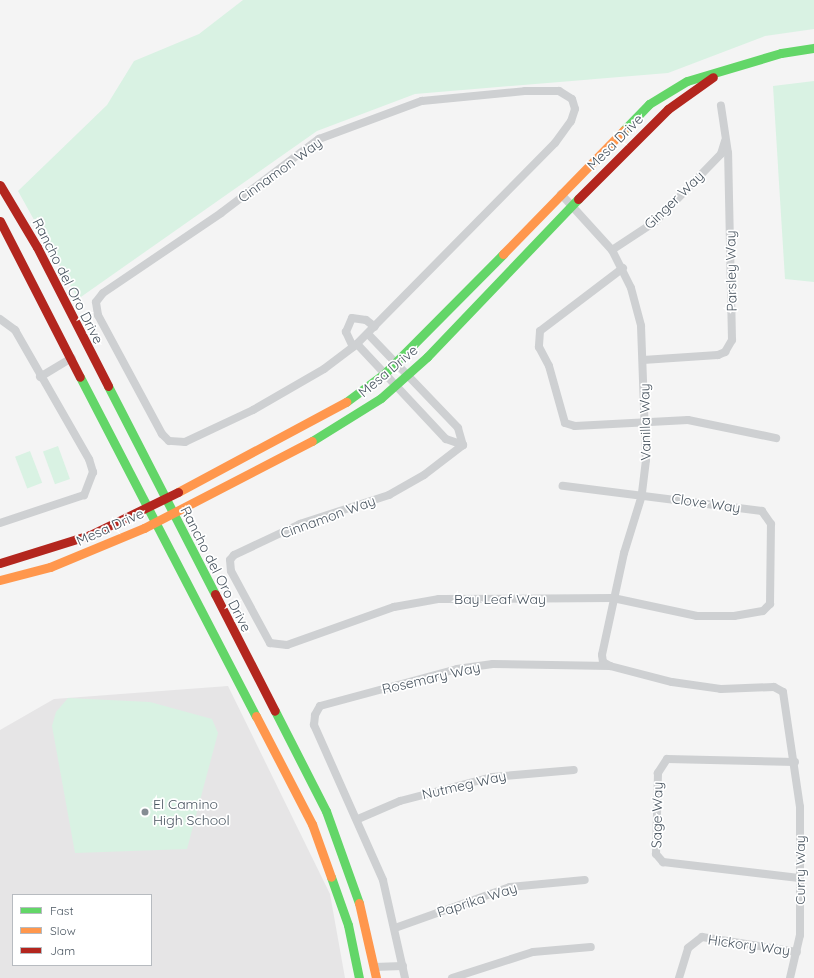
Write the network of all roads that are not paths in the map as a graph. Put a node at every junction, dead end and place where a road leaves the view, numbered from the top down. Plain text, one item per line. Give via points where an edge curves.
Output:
1 (814, 48) edge
2 (719, 73) junction
3 (721, 106) dead end
4 (725, 140) junction
5 (0, 186) edge
6 (561, 194) junction
7 (573, 205) junction
8 (0, 221) edge
9 (612, 250) junction
10 (623, 268) junction
11 (41, 297) junction
12 (0, 319) edge
13 (375, 327) junction
14 (368, 334) junction
15 (355, 346) junction
16 (87, 347) junction
17 (72, 358) junction
18 (643, 360) junction
19 (395, 363) junction
20 (385, 373) junction
21 (407, 376) junction
22 (40, 377) junction
23 (397, 385) junction
24 (107, 387) junction
25 (647, 423) junction
26 (776, 438) dead end
27 (463, 445) junction
28 (563, 486) dead end
29 (642, 495) junction
30 (165, 499) junction
31 (149, 507) junction
32 (173, 514) junction
33 (156, 522) junction
34 (0, 523) edge
35 (0, 563) edge
36 (0, 580) edge
37 (773, 595) joint
38 (613, 598) junction
39 (246, 603) joint
40 (610, 666) junction
41 (795, 762) junction
42 (574, 770) dead end
43 (358, 819) junction
44 (799, 878) junction
45 (585, 880) dead end
46 (395, 928) junction
47 (591, 947) dead end
48 (797, 952) junction
49 (403, 966) junction
50 (374, 967) junction
51 (359, 978) edge
52 (376, 978) edge
53 (405, 978) edge
54 (452, 978) edge
55 (679, 978) edge
56 (790, 978) edge

1 - 2 main road, Mesa Drive via 781,53
2 - 6 main road, Mesa Drive via 687,81 649,104
2 - 7 main road, Mesa Drive via 668,109
3 - 4 street, Parsley Way
4 - 9 street, Ginger Way via 721,154 656,221
4 - 18 street, Parsley Way via 732,340 725,352 718,355
5 - 16 main road, Rancho del Oro Drive via 37,247
6 - 7 street, Vanilla Way
6 - 19 main road, Mesa Drive
7 - 9 street, Vanilla Way
7 - 21 main road, Mesa Drive
8 - 11 main road
9 - 10 street, Vanilla Way
10 - 18 street, Vanilla Way via 641,326
10 - 25 street via 582,296 540,336 539,347 549,366 565,423 575,426
11 - 16 main road via 77,346
11 - 17 main road
12 - 22 street via 15,330
13 - 14 street, Cinnamon Way
13 - 15 street via 366,320 352,318 346,332
13 - 15 street, Cinnamon Way via 555,143 571,121 575,109 572,99 559,90 422,101 319,139 221,213 103,293 96,302 98,315 169,441 185,442 253,410 324,369
14 - 15 street, Cinnamon Way
14 - 19 street
15 - 20 street
16 - 24 main road, Rancho del Oro Drive
17 - 22 street
17 - 24 main road via 85,363
17 - 31 main road
18 - 25 street, Vanilla Way
19 - 20 main road, Mesa Drive
19 - 21 street
20 - 23 street
20 - 30 main road, Mesa Drive via 313,422
21 - 23 main road, Mesa Drive
21 - 27 street via 458,428
22 - 34 street via 89,459 91,484 84,495 72,501
23 - 27 street via 446,439
23 - 32 main road, Mesa Drive via 325,434
24 - 30 main road, Rancho del Oro Drive
25 - 26 street via 708,422
25 - 29 street, Vanilla Way
27 - 39 street, Cinnamon Way via 424,475 389,495 300,524 234,554 230,560 231,572
28 - 29 street, Clove Way
29 - 37 street, Clove Way via 762,511 771,524
29 - 38 street, Vanilla Way
30 - 31 main road, Mesa Drive
30 - 32 main road, Rancho del Oro Drive
31 - 33 main road
31 - 35 main road, Mesa Drive via 90,535
32 - 33 main road, Mesa Drive
32 - 50 main road, Rancho del Oro Drive via 326,811 363,916
33 - 36 main road, Mesa Drive via 91,552
33 - 51 main road via 312,824 348,925
37 - 38 street, Bay Leaf Way via 770,604 762,611 734,616 697,616
38 - 39 street, Bay Leaf Way via 439,599 394,607 278,646 265,639
38 - 40 street, Vanilla Way via 602,655 603,662
40 - 41 street, Rosemary Way via 721,689 774,687 783,692 787,702
40 - 43 street, Rosemary Way via 493,664 458,669 320,706 314,725
41 - 44 street, Curry Way via 800,807
41 - 44 street, Sage Way via 758,764 667,759 658,773 656,854 663,862
42 - 43 street, Nutmeg Way via 492,777 400,801
43 - 46 street, Rosemary Way via 383,880
44 - 48 street, Curry Way
45 - 46 street, Paprika Way via 510,887
46 - 49 street, Rosemary Way
47 - 54 street via 533,952
48 - 55 street, Hickory Way via 702,937 688,948
48 - 56 street, Curry Way
49 - 50 street
49 - 53 street, Rosemary Way
50 - 52 main road, Rancho del Oro Drive

